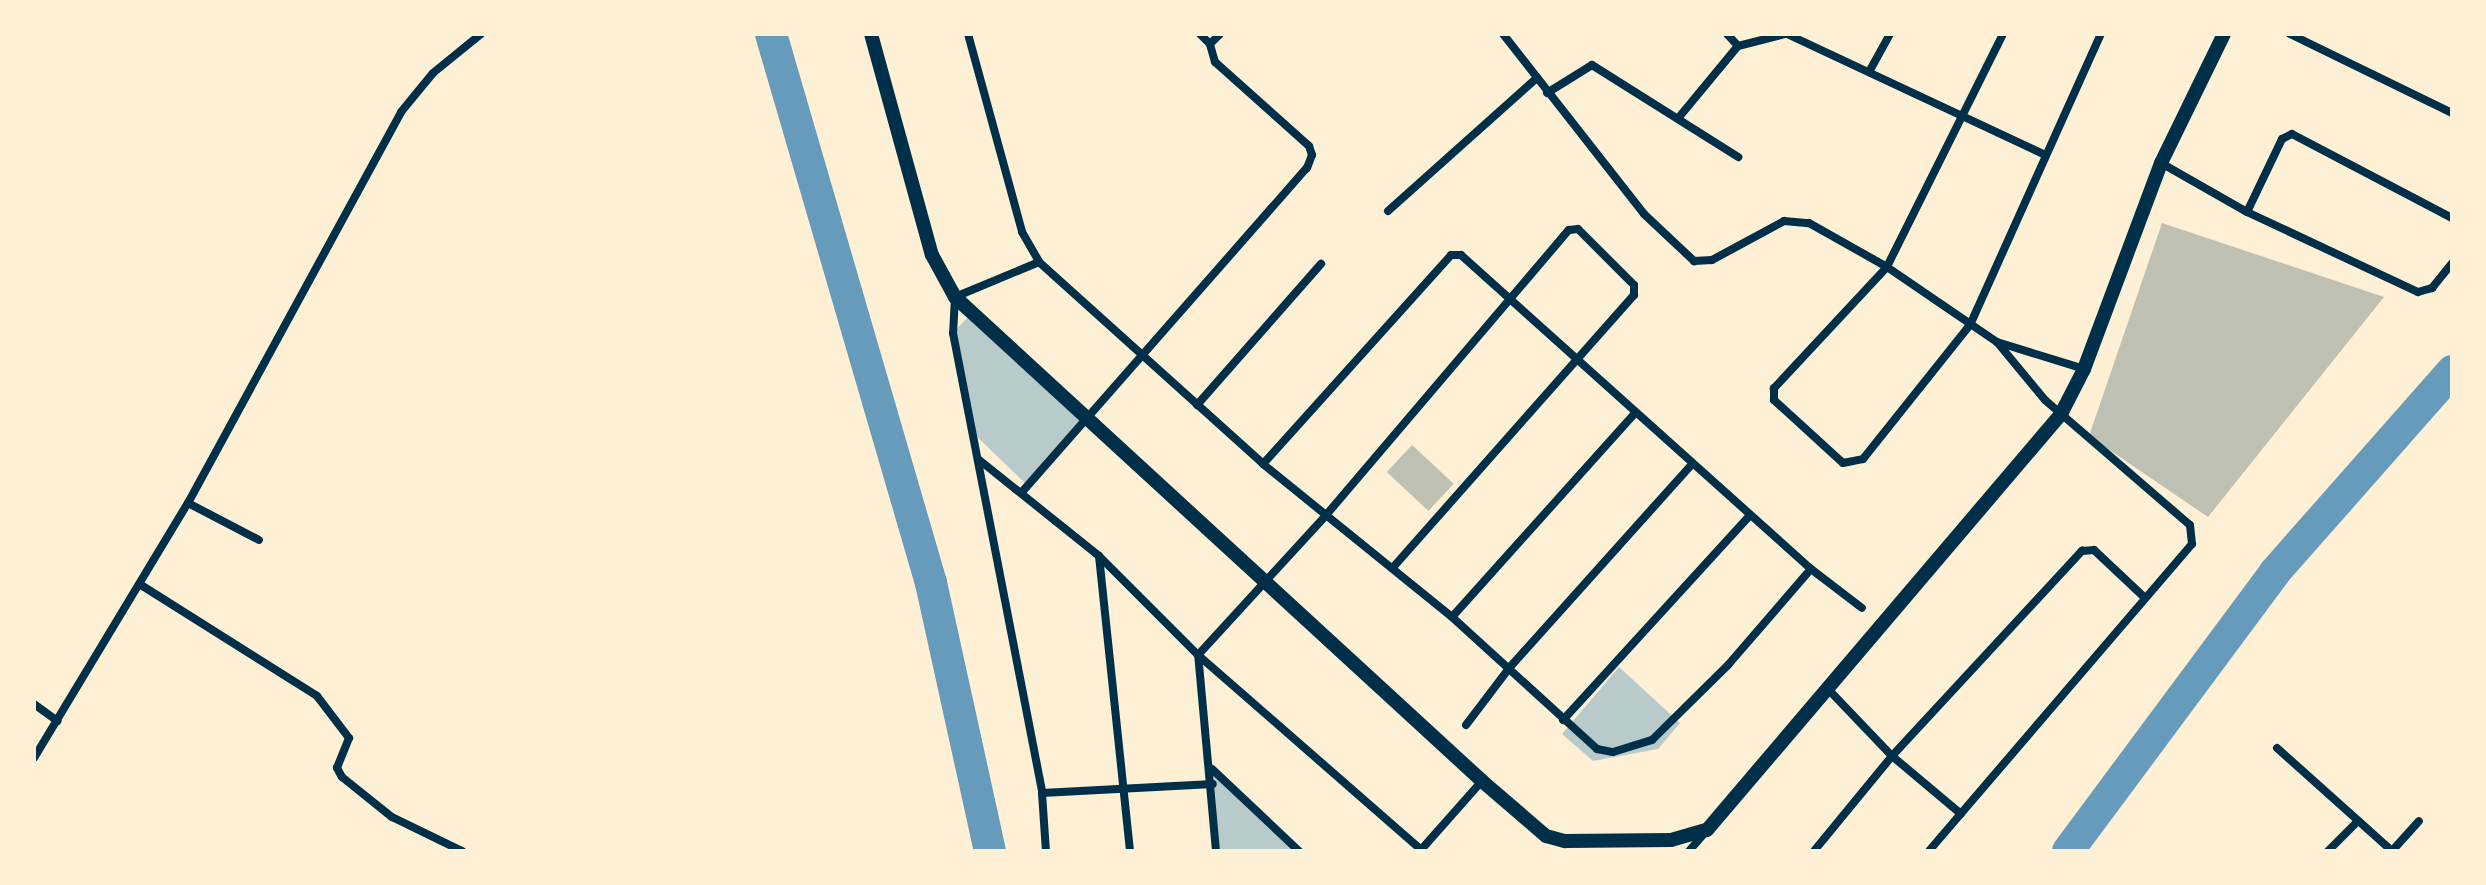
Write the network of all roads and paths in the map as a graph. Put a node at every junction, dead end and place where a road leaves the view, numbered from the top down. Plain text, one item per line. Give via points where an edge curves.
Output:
1 (481, 34) edge
2 (871, 34) edge
3 (968, 34) edge
4 (1200, 34) edge
5 (1220, 34) edge
6 (1727, 34) edge
7 (1786, 34) edge
8 (1890, 34) edge
9 (2003, 34) edge
10 (2101, 34) edge
11 (2224, 34) edge
12 (2290, 34) edge
13 (1506, 35) edge
14 (1210, 44) junction
15 (1738, 46) junction
16 (1869, 72) junction
17 (1537, 78) junction
18 (1547, 93) junction
19 (2452, 113) edge
20 (1680, 116) junction
21 (1961, 117) junction
22 (2045, 155) junction
23 (1738, 157) dead end
24 (2161, 163) junction
25 (1388, 211) dead end
26 (2247, 212) junction
27 (2452, 218) edge
28 (1039, 262) junction
29 (2452, 263) edge
30 (1321, 264) dead end
31 (1887, 267) junction
32 (955, 297) junction
33 (1509, 301) junction
34 (1970, 325) junction
35 (1997, 342) junction
36 (1142, 356) junction
37 (1577, 362) junction
38 (2084, 369) junction
39 (1197, 405) junction
40 (1635, 413) junction
41 (2061, 414) junction
42 (1087, 417) junction
43 (978, 459) junction
44 (1263, 464) junction
45 (1692, 464) junction
46 (1022, 492) junction
47 (188, 503) junction
48 (1327, 514) junction
49 (1750, 515) junction
50 (259, 540) dead end
51 (1099, 556) junction
52 (1393, 567) junction
53 (1811, 569) junction
54 (1266, 582) junction
55 (141, 585) junction
56 (2144, 597) junction
57 (1862, 608) dead end
58 (1452, 617) junction
59 (1198, 655) junction
60 (1510, 667) junction
61 (1827, 688) junction
62 (34, 704) edge
63 (1563, 720) junction
64 (57, 721) junction
65 (1466, 725) dead end
66 (2277, 748) dead end
67 (1892, 756) junction
68 (34, 758) edge
69 (1211, 768) junction
70 (1482, 781) junction
71 (1213, 784) junction
72 (1127, 789) junction
73 (1042, 793) junction
74 (1961, 814) junction
75 (2419, 821) dead end
76 (2357, 822) junction
77 (1707, 830) junction
78 (1556, 845) edge
79 (462, 851) edge
80 (1046, 851) edge
81 (1130, 851) edge
82 (1216, 851) edge
83 (1299, 851) edge
84 (1422, 851) edge
85 (1689, 851) edge
86 (1814, 851) edge
87 (1929, 851) edge
88 (2328, 851) edge
89 (2392, 851) edge

1 - 47 street via 433,73 401,112
2 - 32 street via 932,255
3 - 28 street via 1022,232
4 - 14 street
5 - 14 street
6 - 15 street
7 - 15 street
7 - 16 street
8 - 16 street
9 - 21 street
10 - 22 street
11 - 24 street
12 - 19 street
13 - 17 street
14 - 36 street via 1215,62 1309,146 1312,155 1307,168
15 - 20 street
16 - 21 street
17 - 18 street
17 - 25 street
18 - 20 street via 1592,65
18 - 31 street via 1644,214 1694,261 1712,260 1784,221 1809,223
20 - 23 street
21 - 22 street
21 - 31 street
22 - 34 street
24 - 26 street
24 - 38 street
26 - 27 street via 2282,139 2292,134
26 - 29 street via 2418,292 2432,288
28 - 32 street
28 - 36 street
30 - 39 street
31 - 34 street
31 - 34 street via 1773,392 1774,400 1835,459 1853,465 1863,459
32 - 42 street
32 - 43 street via 953,333
33 - 37 street
33 - 37 street via 1569,230 1578,229 1635,290
33 - 44 street via 1464,257 1451,255
33 - 48 street
34 - 35 street
35 - 38 street
35 - 41 street
36 - 39 street
36 - 42 street
37 - 40 street
37 - 52 street
38 - 41 street
39 - 44 street
40 - 45 street
40 - 58 street
41 - 56 street via 2193,530 2192,544
41 - 61 street
42 - 46 street
42 - 54 street
43 - 46 street
43 - 73 street
44 - 48 street
45 - 49 street
45 - 60 street
46 - 51 street
47 - 50 street
47 - 55 street
48 - 52 street
48 - 54 street
49 - 53 street
49 - 63 street
51 - 59 street
51 - 72 street
52 - 58 street
53 - 57 street
53 - 63 street via 1728,665 1652,740 1601,751
54 - 59 street
54 - 70 street
55 - 64 street
55 - 79 street via 317,696 349,738 337,768 342,777 392,817
56 - 67 street via 2094,550 2082,551
56 - 74 street
58 - 60 street
59 - 69 street
59 - 84 street
60 - 63 street
60 - 65 street
61 - 67 street
61 - 77 street
62 - 64 street
64 - 68 street
66 - 76 street
67 - 74 street
67 - 86 street
69 - 71 street
69 - 83 street
70 - 78 street
70 - 84 street
71 - 72 street
71 - 82 street
72 - 73 street
72 - 81 street
73 - 80 street
74 - 87 street
75 - 89 street
76 - 88 street
76 - 89 street
77 - 78 street via 1671,840
77 - 85 street

